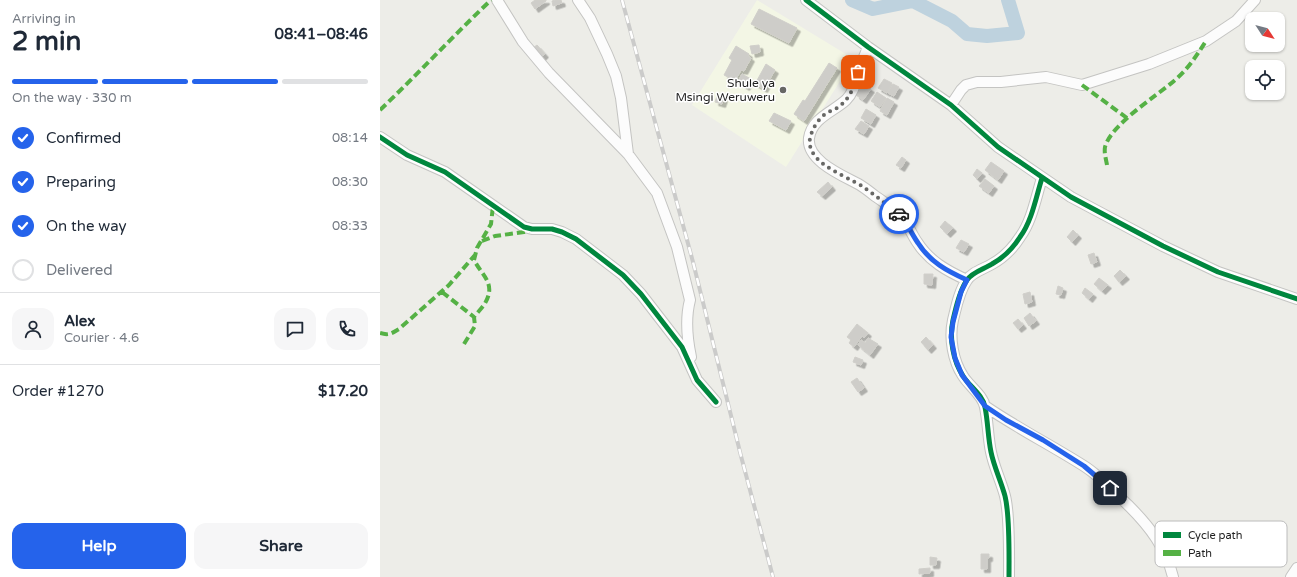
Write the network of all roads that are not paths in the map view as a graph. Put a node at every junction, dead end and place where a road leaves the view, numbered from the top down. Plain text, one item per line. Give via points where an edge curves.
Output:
1 (496, 0) edge
2 (578, 0) edge
3 (806, 0) edge
4 (1255, 0) edge
5 (868, 47) junction
6 (951, 105) junction
7 (380, 138) edge
8 (628, 154) junction
9 (1042, 178) junction
10 (967, 280) junction
11 (1297, 299) edge
12 (697, 380) junction
13 (716, 402) dead end
14 (985, 406) junction
15 (1155, 536) edge
16 (1170, 567) edge
17 (1297, 568) edge
18 (1008, 577) edge
19 (1173, 577) edge
20 (1291, 577) edge

1 - 8 street via 523,42 541,64
2 - 8 street via 590,18 616,76
3 - 5 street
4 - 6 street via 1236,21 1206,41 1149,64 1082,85 1046,78 966,84
5 - 6 street
5 - 10 street via 858,72 856,86 848,98 824,115 815,125 809,137 811,149 823,164 861,186 903,218 929,258
6 - 9 street via 998,147
7 - 12 street via 445,172 524,227 562,232 587,247 623,275 641,294 682,347
8 - 12 street via 657,193 677,247 690,300 688,341
9 - 10 street via 1020,237 1005,255
9 - 11 street via 1104,215 1218,272
10 - 14 street via 961,292 951,337 962,375
12 - 13 street
14 - 15 street via 1096,474 1146,523
14 - 18 street via 995,469 1005,496 1008,520
16 - 19 street
17 - 20 street

